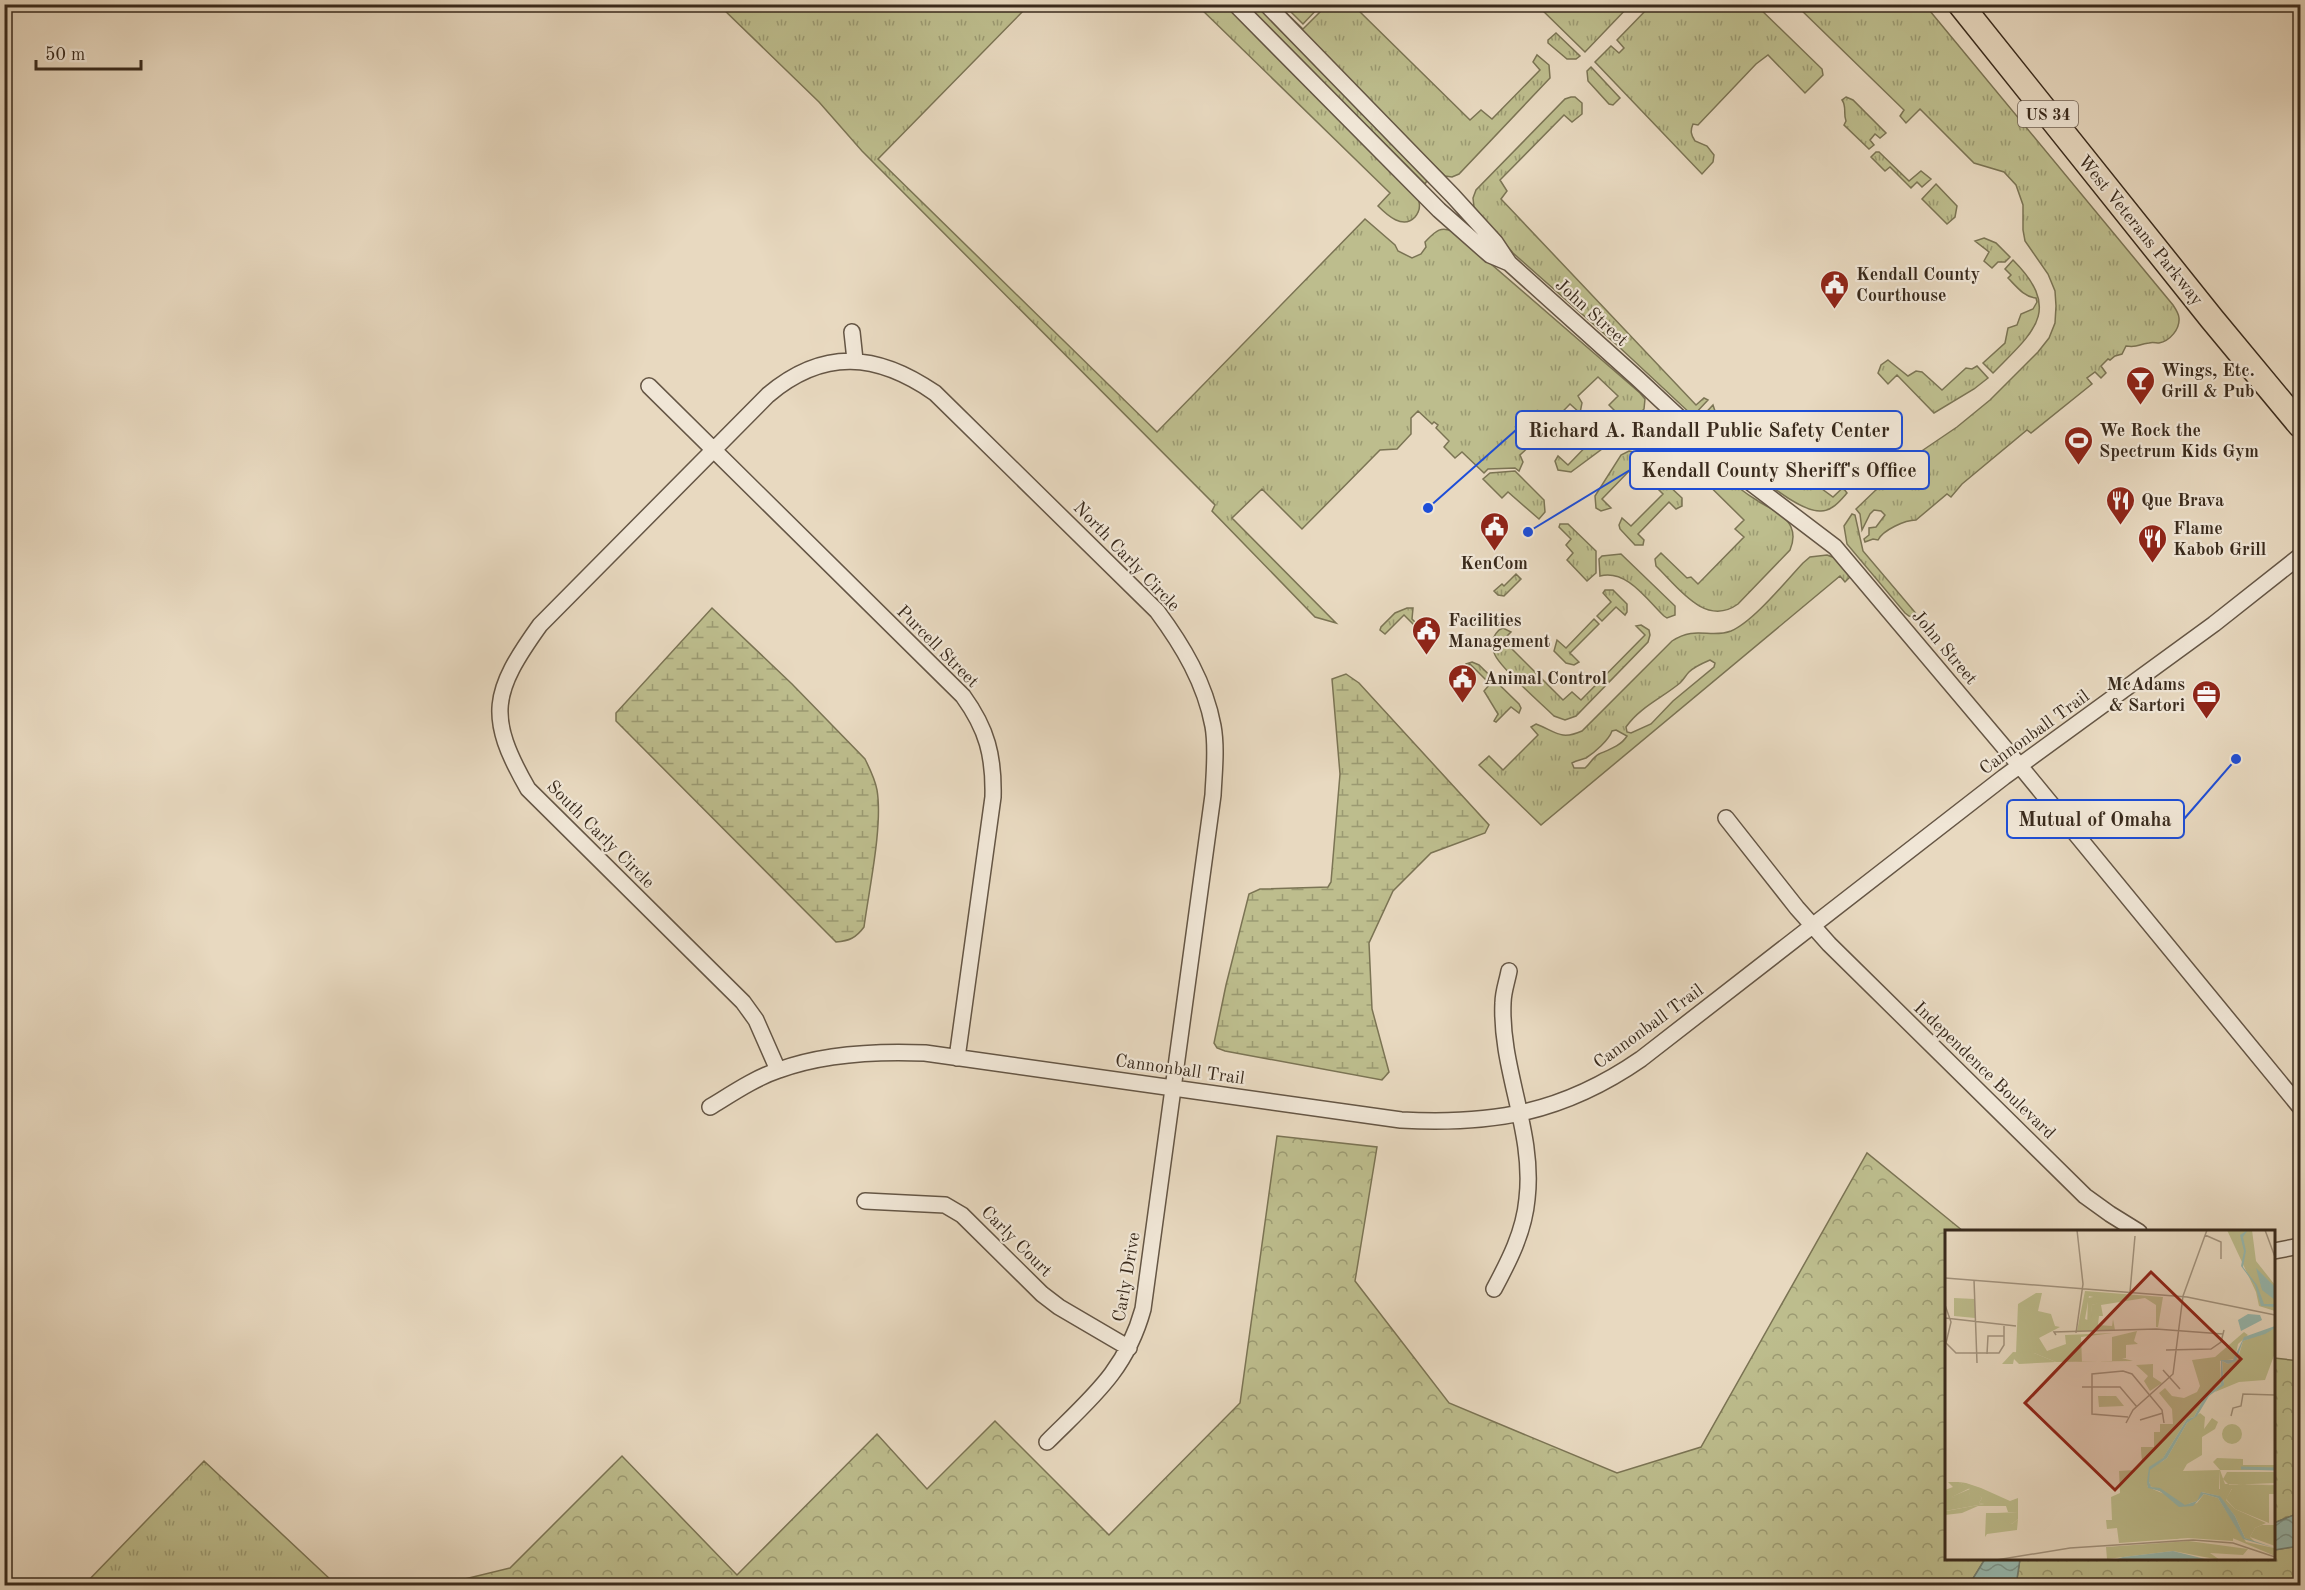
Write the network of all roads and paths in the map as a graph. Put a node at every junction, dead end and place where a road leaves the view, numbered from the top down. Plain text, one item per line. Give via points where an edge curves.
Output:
1 (1235, 4) edge
2 (1266, 4) edge
3 (1960, 5) edge
4 (1509, 263) junction
5 (852, 332) dead end
6 (855, 360) junction
7 (649, 386) dead end
8 (2301, 425) edge
9 (714, 450) junction
10 (2301, 556) edge
11 (2020, 766) junction
12 (1726, 818) dead end
13 (1812, 926) junction
14 (1509, 971) dead end
15 (957, 1058) junction
16 (778, 1070) junction
17 (1173, 1088) junction
18 (710, 1107) dead end
19 (2301, 1107) edge
20 (1520, 1113) junction
21 (865, 1201) dead end
22 (2136, 1230) edge
23 (2301, 1246) edge
24 (2275, 1251) edge
25 (1494, 1289) dead end
26 (1129, 1348) junction
27 (1047, 1442) dead end

1 - 4 street, John Street via 1439,210 1490,255
2 - 4 street, John Street via 1453,196
3 - 8 main road, West Veterans Parkway / US 34
4 - 11 street, John Street via 1743,477 1835,547
5 - 6 street
6 - 9 street, North Carly Circle via 825,365 782,384
6 - 17 street, North Carly Circle via 896,370 935,393 1157,611 1192,663 1213,728 1213,795
7 - 9 street, Purcell Street
9 - 15 street, Purcell Street via 963,696 983,730 990,750 993,797
9 - 16 street, South Carly Circle via 540,625 509,674 501,695 500,729 528,789 742,1002 756,1020
10 - 11 street, Cannonball Trail
11 - 13 street, Cannonball Trail
11 - 19 street, John Street
12 - 13 street, Independence Boulevard
13 - 20 street, Cannonball Trail via 1629,1067 1578,1095
13 - 22 street, Independence Boulevard via 2085,1196
14 - 20 street via 1503,1028
15 - 16 street, Cannonball Trail via 885,1051
15 - 17 street, Cannonball Trail
16 - 18 street, Cannonball Trail
17 - 20 street, Cannonball Trail via 1401,1120 1459,1122
17 - 26 street, Carly Drive via 1143,1309
20 - 25 street via 1528,1173 1527,1204 1512,1254
21 - 26 street, Carly Court via 945,1205 962,1215 1050,1300
23 - 24 street
26 - 27 street, Carly Drive via 1109,1379

